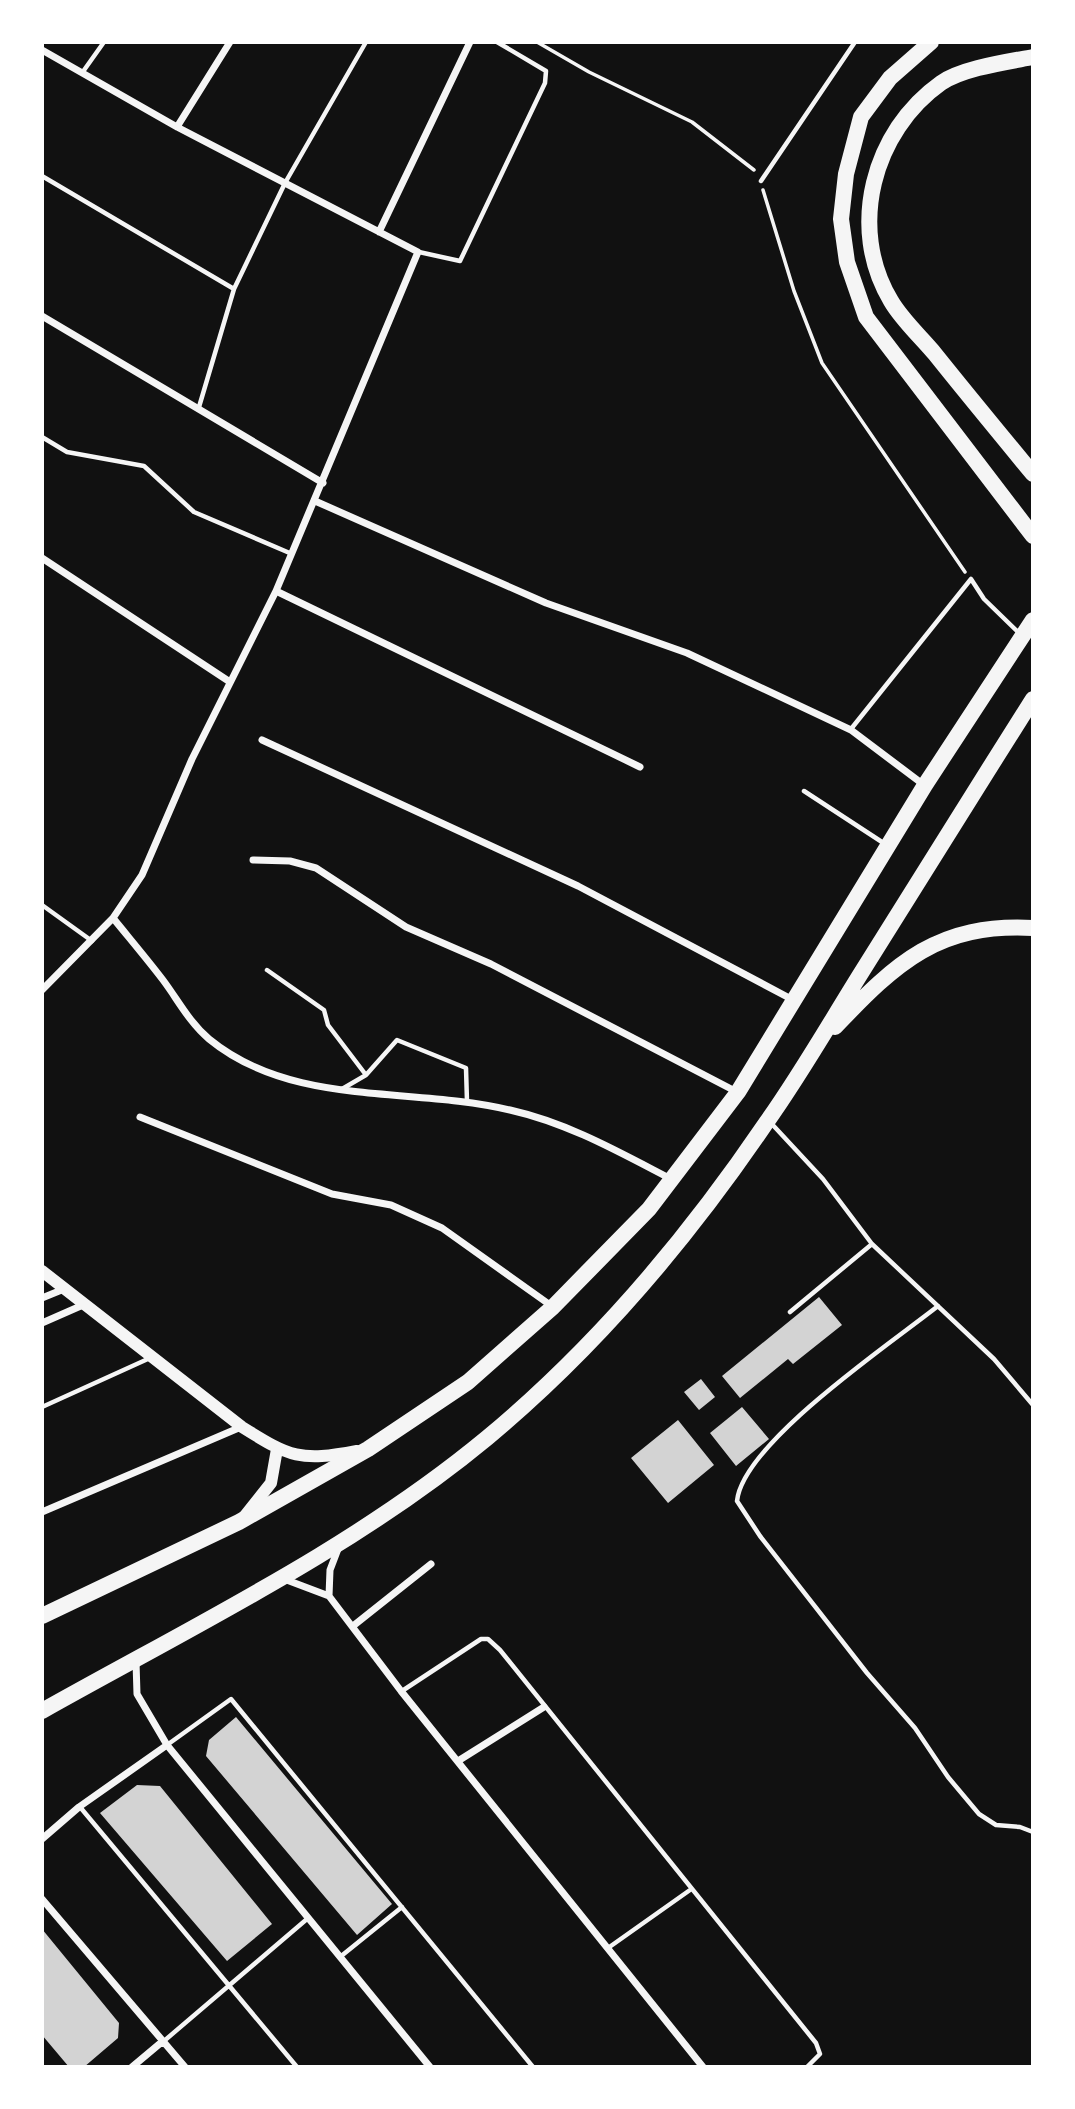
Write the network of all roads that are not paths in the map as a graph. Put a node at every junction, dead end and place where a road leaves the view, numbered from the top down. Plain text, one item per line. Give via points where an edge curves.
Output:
1 (104, 42) edge
2 (230, 42) edge
3 (366, 42) edge
4 (470, 42) edge
5 (497, 42) edge
6 (855, 42) edge
7 (931, 42) edge
8 (43, 52) edge
9 (1033, 57) edge
10 (82, 73) junction
11 (177, 127) junction
12 (42, 176) edge
13 (761, 181) road end
14 (285, 183) junction
15 (379, 232) junction
16 (418, 252) junction
17 (234, 289) junction
18 (42, 316) edge
19 (199, 408) junction
20 (42, 437) edge
21 (1033, 474) edge
22 (323, 483) junction
23 (315, 501) junction
24 (1033, 536) edge
25 (292, 554) junction
26 (42, 558) edge
27 (276, 591) junction
28 (1033, 620) edge
29 (1023, 636) junction
30 (230, 682) junction
31 (1033, 699) edge
32 (851, 730) junction
33 (261, 740) dead end
34 (640, 767) dead end
35 (925, 785) junction
36 (804, 790) dead end
37 (888, 846) junction
38 (253, 860) dead end
39 (42, 905) edge
40 (113, 918) junction
41 (1033, 928) edge
42 (92, 941) junction
43 (267, 970) dead end
44 (42, 990) edge
45 (795, 1002) junction
46 (812, 1051) junction
47 (366, 1075) junction
48 (338, 1091) junction
49 (738, 1092) junction
50 (467, 1102) junction
51 (140, 1117) dead end
52 (768, 1120) junction
53 (671, 1179) junction
54 (872, 1244) junction
55 (42, 1271) edge
56 (64, 1289) junction
57 (42, 1298) edge
58 (83, 1305) junction
59 (938, 1306) junction
60 (553, 1307) junction
61 (790, 1312) dead end
62 (42, 1323) edge
63 (152, 1357) junction
64 (1033, 1405) edge
65 (42, 1407) edge
66 (242, 1427) junction
67 (277, 1449) junction
68 (368, 1449) junction
69 (42, 1512) edge
70 (239, 1522) junction
71 (340, 1541) junction
72 (430, 1564) dead end
73 (280, 1578) junction
74 (329, 1596) junction
75 (42, 1616) edge
76 (352, 1626) junction
77 (137, 1658) junction
78 (401, 1691) junction
79 (544, 1707) junction
80 (42, 1711) edge
81 (167, 1745) junction
82 (458, 1760) junction
83 (79, 1807) junction
84 (1033, 1832) edge
85 (42, 1839) edge
86 (690, 1890) junction
87 (42, 1899) edge
88 (402, 1907) junction
89 (307, 1919) junction
90 (607, 1949) junction
91 (339, 1958) junction
92 (230, 1986) junction
93 (163, 2041) junction
94 (132, 2067) edge
95 (185, 2067) edge
96 (297, 2067) edge
97 (430, 2067) edge
98 (533, 2067) edge
99 (703, 2067) edge
100 (807, 2067) edge

1 - 10 lane
2 - 11 street
3 - 14 lane
4 - 15 street
5 - 16 lane via 537,64 545,71 545,83 460,261
6 - 13 lane
7 - 24 highway via 890,78 861,117 846,174 841,219 846,262 866,317
8 - 10 street
9 - 21 highway via 942,82 912,111 887,145 872,181 868,219 873,255 890,301
10 - 11 street
11 - 14 street
12 - 17 lane
14 - 15 street
14 - 17 lane
15 - 16 street
16 - 22 street
17 - 19 lane
18 - 19 street
19 - 22 street
20 - 25 lane via 67,452 144,466 194,512
22 - 23 street
23 - 25 street
23 - 32 street via 546,603 687,653
25 - 27 street
26 - 30 street
27 - 30 street
27 - 34 street
28 - 29 highway
29 - 32 lane via 984,599 971,579
29 - 35 highway
30 - 40 street via 142,875
31 - 46 highway
32 - 35 street
33 - 45 street via 579,886
35 - 37 highway
36 - 37 lane
37 - 45 highway
38 - 49 street via 290,861 316,868 407,927 491,964
39 - 42 lane
40 - 42 street
40 - 48 street via 165,982 184,1014 209,1039 253,1067
41 - 46 highway via 982,928 932,945 886,974
42 - 44 street
43 - 47 lane via 324,1010 328,1025
45 - 49 highway
46 - 52 highway
47 - 48 lane
47 - 50 lane via 397,1040 466,1068
48 - 50 street
49 - 53 highway
50 - 53 street via 511,1110 583,1133
51 - 60 street via 332,1194 391,1205 443,1228
52 - 54 lane via 823,1179
52 - 71 highway via 706,1206 626,1301 552,1378 489,1437 404,1503
53 - 60 highway via 649,1209
54 - 59 lane
54 - 61 lane
55 - 56 street
56 - 57 street
56 - 58 street
58 - 62 street
58 - 63 street
59 - 64 lane via 994,1359
59 - 84 lane via 806,1410 745,1474 737,1501 972,1806 996,1825
60 - 68 highway via 468,1382
63 - 65 lane
63 - 66 street
66 - 67 street
66 - 69 street
67 - 68 street via 303,1458
67 - 70 street via 271,1483
68 - 70 highway
70 - 75 highway
71 - 73 highway
71 - 74 street via 330,1570
72 - 76 street
73 - 74 street
73 - 77 highway
74 - 76 street
76 - 78 street
77 - 80 highway
77 - 81 street via 137,1694
78 - 79 lane via 466,1646 488,1639
78 - 82 street
79 - 82 street
79 - 86 lane
81 - 83 street
81 - 88 lane via 231,1699
81 - 89 street
82 - 90 street
83 - 85 street
83 - 92 lane
86 - 90 lane
86 - 100 lane via 816,2043 821,2054
87 - 93 street
88 - 91 lane
88 - 98 lane
89 - 91 street
89 - 92 lane
90 - 99 street
91 - 97 street
92 - 93 lane
92 - 96 lane
93 - 94 street
93 - 95 street

